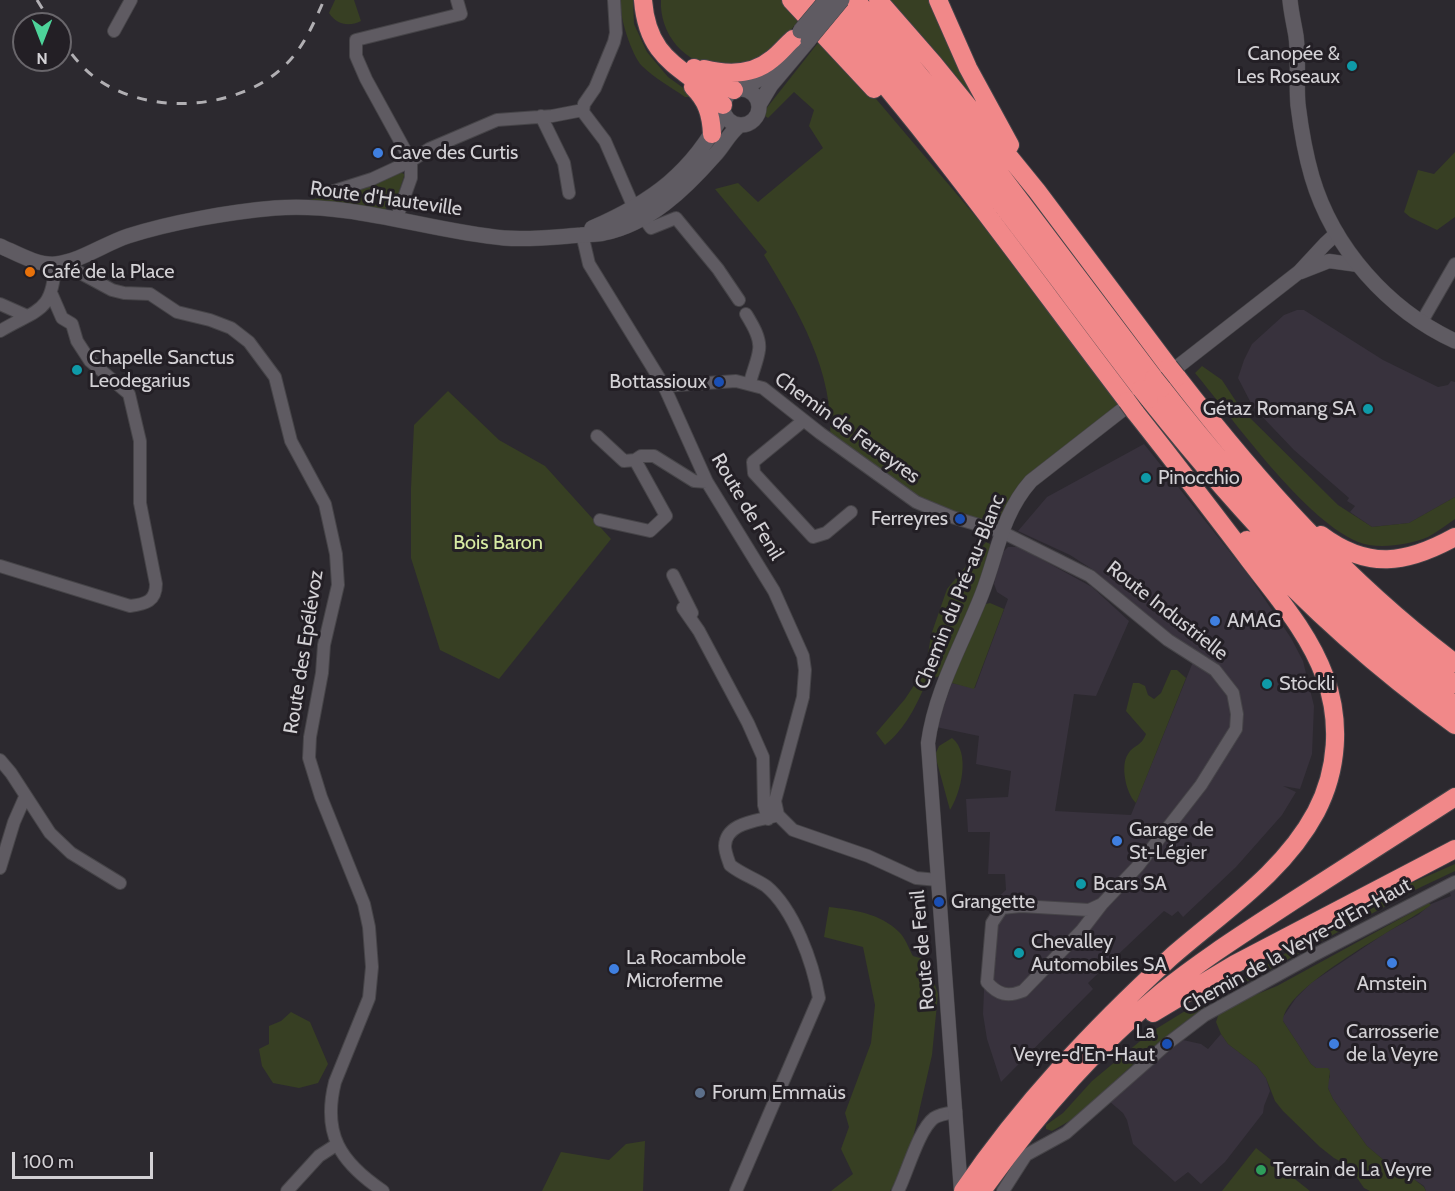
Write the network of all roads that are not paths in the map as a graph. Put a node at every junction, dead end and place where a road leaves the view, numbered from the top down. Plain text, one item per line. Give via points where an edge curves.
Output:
1 (131, 0) edge
2 (457, 0) edge
3 (614, 0) edge
4 (643, 0) edge
5 (655, 0) edge
6 (791, 0) edge
7 (811, 0) edge
8 (826, 0) edge
9 (833, 0) edge
10 (842, 0) edge
11 (856, 0) edge
12 (878, 0) edge
13 (938, 0) edge
14 (1290, 0) edge
15 (1301, 0) edge
16 (114, 30) dead end
17 (1296, 36) junction
18 (800, 37) junction
19 (684, 67) junction
20 (730, 99) junction
21 (759, 105) junction
22 (583, 110) junction
23 (541, 116) junction
24 (740, 125) junction
25 (712, 134) junction
26 (411, 161) junction
27 (1037, 191) junction
28 (328, 193) dead end
29 (969, 193) junction
30 (569, 194) dead end
31 (639, 213) junction
32 (396, 219) junction
33 (582, 234) junction
34 (1337, 234) junction
35 (0, 246) edge
36 (61, 263) junction
37 (1455, 264) edge
38 (1358, 265) junction
39 (1299, 272) junction
40 (52, 295) junction
41 (740, 300) dead end
42 (0, 304) edge
43 (746, 314) dead end
44 (27, 316) junction
45 (1421, 323) junction
46 (0, 331) edge
47 (1455, 341) edge
48 (750, 383) junction
49 (664, 386) junction
50 (1152, 389) junction
51 (803, 421) junction
52 (597, 435) dead end
53 (1171, 456) junction
54 (635, 460) junction
55 (706, 482) junction
56 (1283, 503) junction
57 (851, 512) dead end
58 (600, 520) dead end
59 (1002, 532) junction
60 (1455, 537) edge
61 (0, 566) edge
62 (673, 575) dead end
63 (683, 608) dead end
64 (699, 631) junction
65 (1455, 663) edge
66 (1455, 684) edge
67 (1455, 705) edge
68 (1455, 725) edge
69 (0, 760) edge
70 (1455, 783) edge
71 (25, 797) junction
72 (1455, 797) edge
73 (773, 817) junction
74 (1455, 849) edge
75 (0, 868) edge
76 (938, 880) junction
77 (1455, 882) edge
78 (120, 883) dead end
79 (1102, 904) junction
80 (1096, 1030) junction
81 (1100, 1050) junction
82 (956, 1112) junction
83 (336, 1145) junction
84 (288, 1191) edge
85 (382, 1191) edge
86 (736, 1191) edge
87 (898, 1191) edge
88 (962, 1191) edge
89 (982, 1191) edge
90 (1003, 1191) edge

1 - 16 street
2 - 26 street via 461,14 356,40 356,56 366,79
3 - 22 street via 614,42
4 - 19 highway via 652,39 668,60
5 - 19 highway via 663,36
6 - 29 highway
7 - 29 highway via 890,90
8 - 18 main road, bridge
9 - 50 highway via 908,86
10 - 18 main road, bridge
11 - 50 highway via 975,141
12 - 27 highway
13 - 27 highway via 968,68
14 - 17 main road
15 - 17 main road
17 - 34 main road via 1298,101 1308,163 1317,194
18 - 19 highway via 765,64 748,71 720,73
18 - 20 main road via 776,64
18 - 21 main road
19 - 20 highway
19 - 25 highway via 710,114
20 - 21 main road via 754,95
20 - 24 main road via 730,122
20 - 25 main road
21 - 24 main road via 754,120
22 - 23 street
22 - 31 street via 605,141
23 - 26 street via 497,120 429,149
23 - 30 street via 564,163
24 - 31 main road via 691,182
25 - 31 main road via 683,172
26 - 28 street
26 - 32 street via 411,178
27 - 50 highway
29 - 50 highway
31 - 33 main road
31 - 41 street via 651,228 676,218
32 - 33 main road, Route d'Hauteville via 502,237
32 - 36 main road, Route d'Hauteville via 327,209 259,210 135,234
33 - 49 street, Route de Fenil via 589,264
34 - 38 main road
34 - 39 street, Chemin du Pré-au-Blanc
35 - 36 main road via 34,260
36 - 40 street
36 - 83 street, Route des Epélévoz via 112,290 150,294 177,312 231,328 249,342 275,377 291,441 326,504 338,585 324,645 309,758 366,912 372,976 369,998 332,1096
37 - 45 street
38 - 39 street, Chemin du Pré-au-Blanc via 1329,261
38 - 45 main road via 1389,298
39 - 59 street, Chemin du Pré-au-Blanc via 1031,482 1008,514
40 - 44 street via 45,305
40 - 61 street via 90,361 129,394 140,441 140,503 156,593 152,600 130,606
42 - 44 street
43 - 48 street via 758,338 759,351
44 - 46 street
45 - 47 main road
48 - 49 street, Chemin de Ferreyres
48 - 51 street, Chemin de Ferreyres via 763,388
49 - 55 street, Route de Fenil
50 - 53 highway
50 - 56 highway via 1237,451
50 - 66 highway via 1313,562 1378,622
50 - 67 highway via 1228,495 1307,580 1364,633
51 - 57 street via 753,462 754,473 813,537 826,533
51 - 59 street, Chemin de Ferreyres via 916,502
52 - 54 street via 624,461
53 - 68 highway via 1315,610 1382,669
53 - 80 highway via 1296,622 1316,655 1334,713 1333,764 1317,811 1288,853
54 - 55 street via 654,456 694,480
54 - 58 street via 666,516 650,531
55 - 73 street, Route de Fenil via 774,591 803,656 803,696
56 - 60 highway via 1333,543 1369,558 1407,557
56 - 65 highway via 1357,581
59 - 76 street, Chemin du Pré-au-Blanc via 983,592 931,719 928,743
59 - 79 street, Route Industrielle via 1090,576 1168,640 1215,670 1233,693 1238,714 1236,729 1227,744 1201,785 1138,866
62 - 64 street
63 - 64 street
64 - 73 street via 763,757 764,805
69 - 71 street
70 - 80 highway via 1218,939
71 - 75 street
71 - 78 street via 64,846
72 - 81 highway via 1205,960 1147,1005
73 - 76 street, Route de Fenil via 806,836 868,856 916,878
73 - 86 street via 743,824 729,833 725,846 730,865 754,878 779,900 807,950 819,998
74 - 81 highway via 1210,978
76 - 82 street, Route de Fenil
77 - 90 street, Chemin de la Veyre-d'En-Haut via 1190,1025 1066,1133 1030,1152
79 - 79 street, Route Industrielle via 1089,910 1002,908 992,922 987,982 995,991 1011,995 1023,991
80 - 88 highway via 1024,1108
81 - 89 highway via 1043,1111
82 - 87 street via 930,1122
82 - 88 street, Route de Fenil
83 - 84 street via 319,1156
83 - 85 street, Route des Epélévoz via 351,1166

